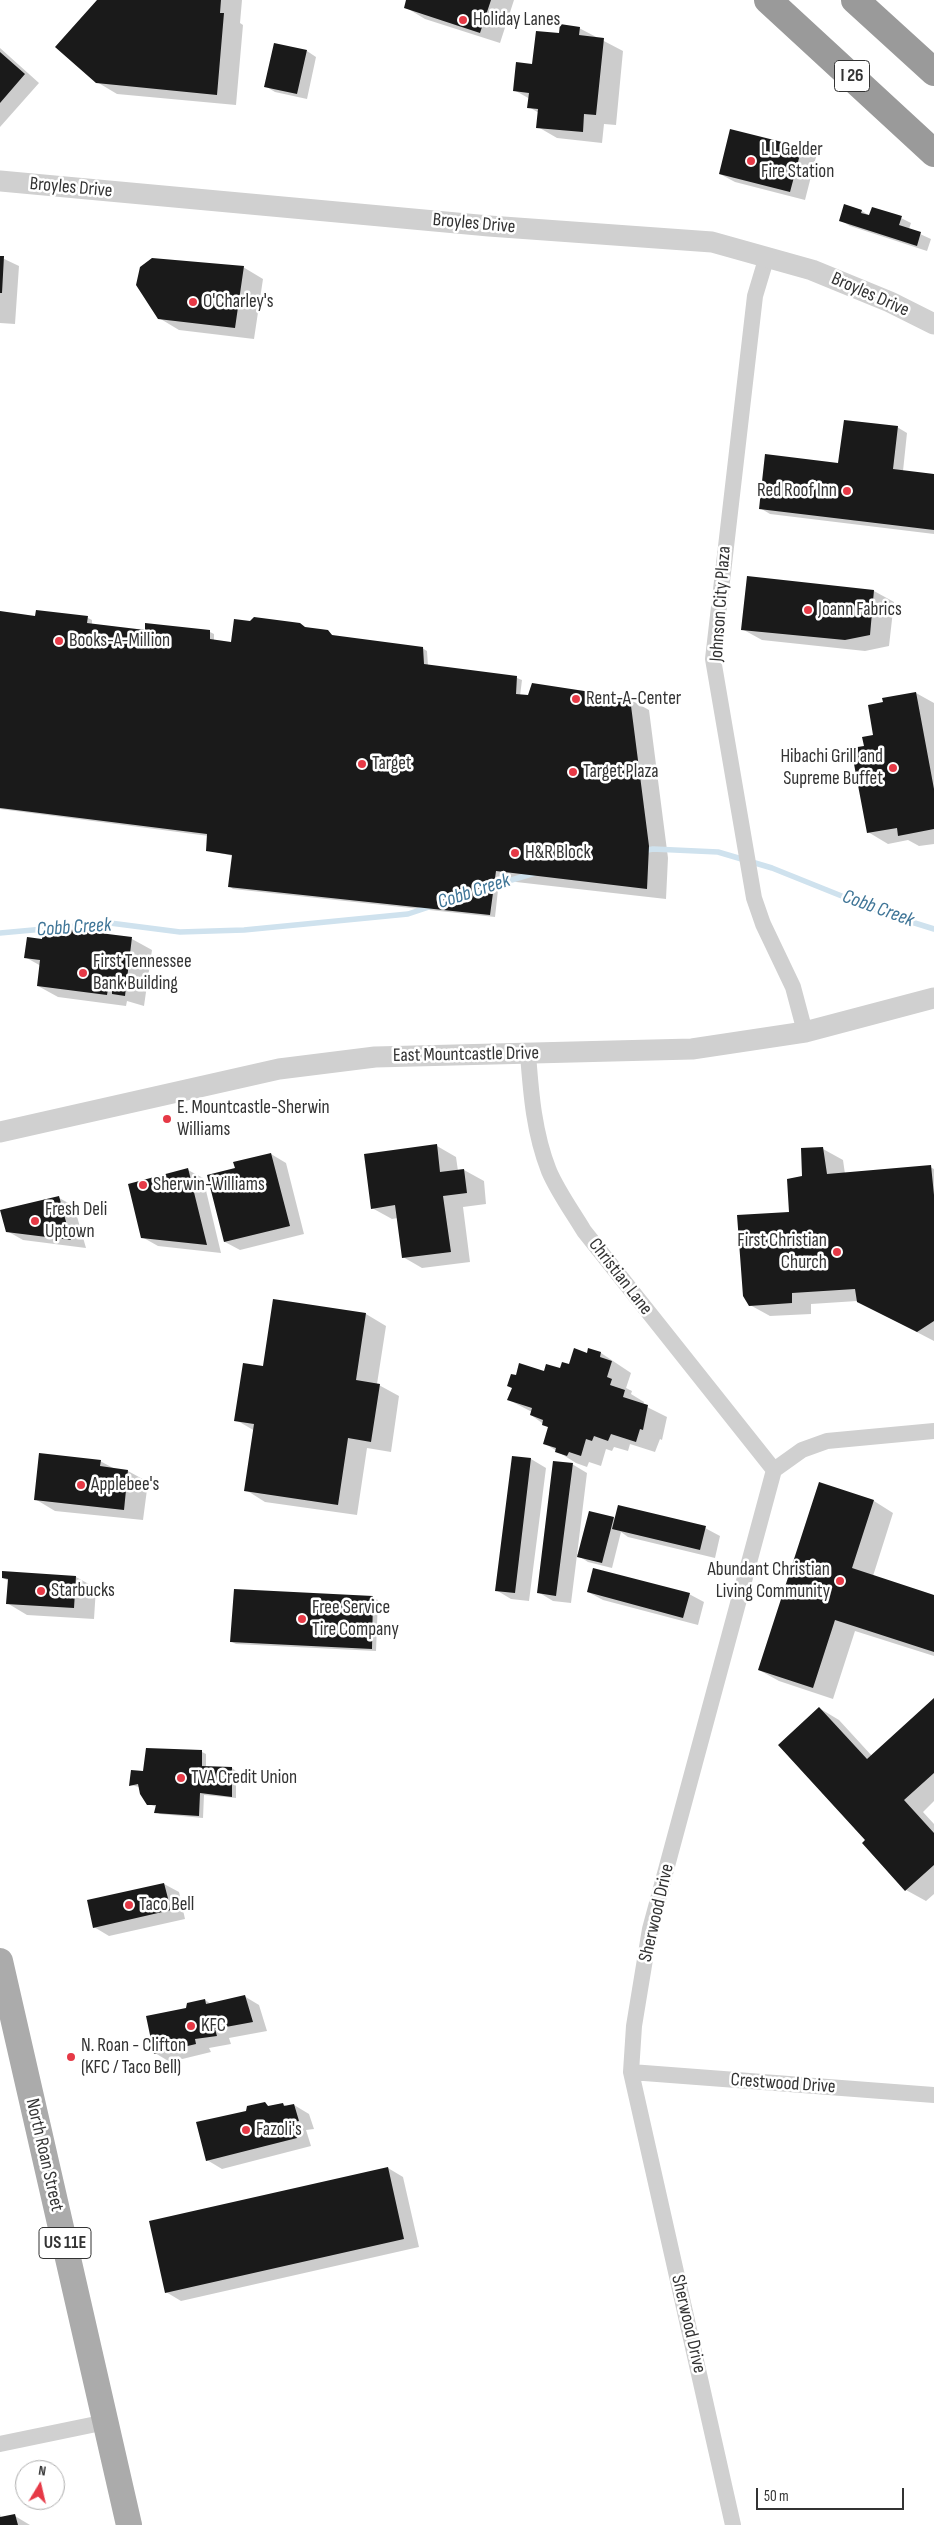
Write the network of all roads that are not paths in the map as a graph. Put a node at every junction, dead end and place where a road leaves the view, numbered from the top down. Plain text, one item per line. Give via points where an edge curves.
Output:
1 (768, 0) edge
2 (855, 0) edge
3 (934, 72) edge
4 (934, 153) edge
5 (0, 181) edge
6 (767, 256) junction
7 (934, 324) edge
8 (934, 998) edge
9 (805, 1032) junction
10 (528, 1054) junction
11 (0, 1132) edge
12 (934, 1431) edge
13 (774, 1470) junction
14 (0, 1961) edge
15 (7, 2025) edge
16 (631, 2072) junction
17 (934, 2095) edge
18 (106, 2422) junction
19 (0, 2444) edge
20 (129, 2525) edge
21 (733, 2525) edge

1 - 4 highway, I 26
2 - 3 highway
5 - 6 street, Broyles Drive via 488,226 712,242
6 - 7 street, Broyles Drive via 852,286
6 - 9 street, Johnson City Plaza via 754,296 713,658 754,898 793,987
8 - 9 street, East Mountcastle Drive
9 - 10 street, East Mountcastle Drive via 692,1049
10 - 11 street, East Mountcastle Drive via 375,1058 279,1069
10 - 13 street, Christian Lane via 539,1140 563,1197 584,1231
12 - 13 street via 827,1442 802,1450
13 - 16 street, Sherwood Drive via 650,1929 634,2026
14 - 15 main road, North Roan Street / US 11E
15 - 18 main road, North Roan Street / US 11E
16 - 17 street, Crestwood Drive
16 - 21 street, Sherwood Drive
18 - 19 street
18 - 20 main road, North Roan Street / US 11E

